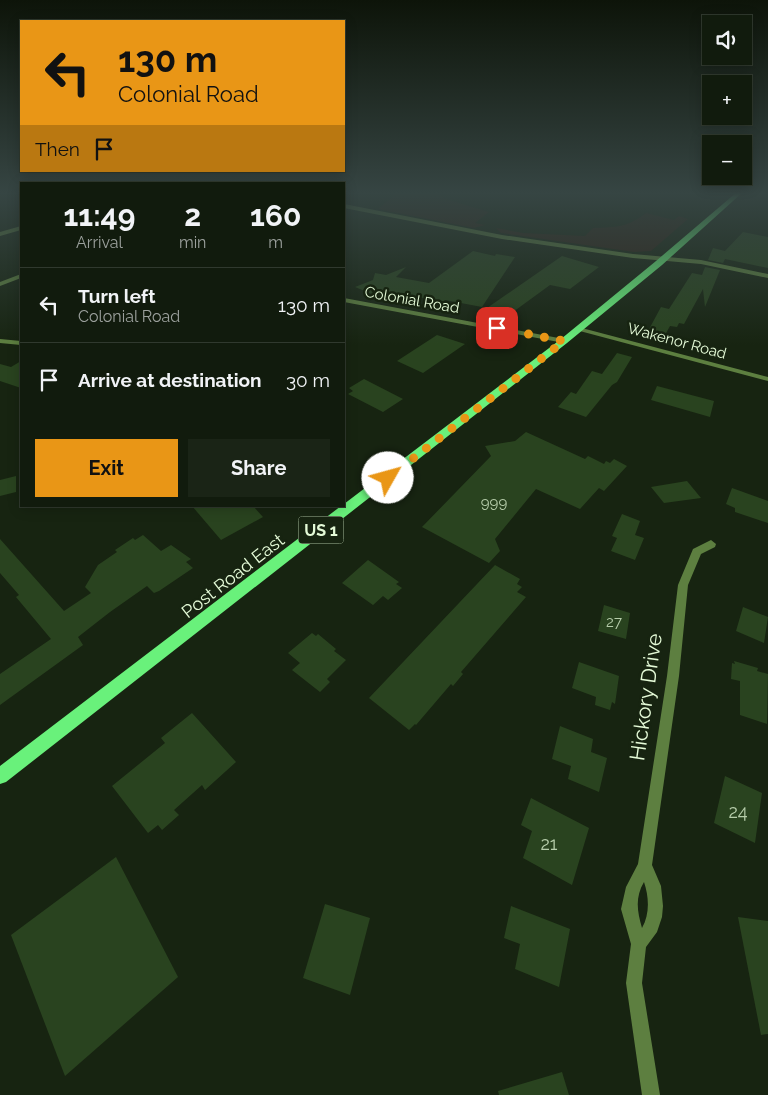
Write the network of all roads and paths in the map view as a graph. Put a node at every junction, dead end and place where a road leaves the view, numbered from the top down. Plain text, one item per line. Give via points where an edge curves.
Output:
1 (542, 243) edge
2 (681, 243) edge
3 (664, 258) junction
4 (20, 276) edge
5 (768, 276) edge
6 (0, 284) edge
7 (345, 300) edge
8 (578, 329) junction
9 (0, 340) edge
10 (564, 341) junction
11 (20, 343) edge
12 (768, 379) edge
13 (711, 544) dead end
14 (0, 776) edge
15 (645, 866) junction
16 (639, 944) junction
17 (650, 1095) edge

1 - 3 street
2 - 3 main road, Post Road East / US 1
3 - 5 street
3 - 8 main road, Post Road East / US 1
4 - 6 street
7 - 10 street, Colonial Road
8 - 10 main road, Post Road East / US 1
8 - 12 street, Wakenor Road
9 - 11 street
10 - 14 main road, Post Road East / US 1
13 - 15 street, Hickory Drive via 697,552 683,585
15 - 16 street, Hickory Drive via 633,887 629,909
15 - 16 street, Hickory Drive via 654,883 656,904 647,936
16 - 17 street, Hickory Drive via 634,983

